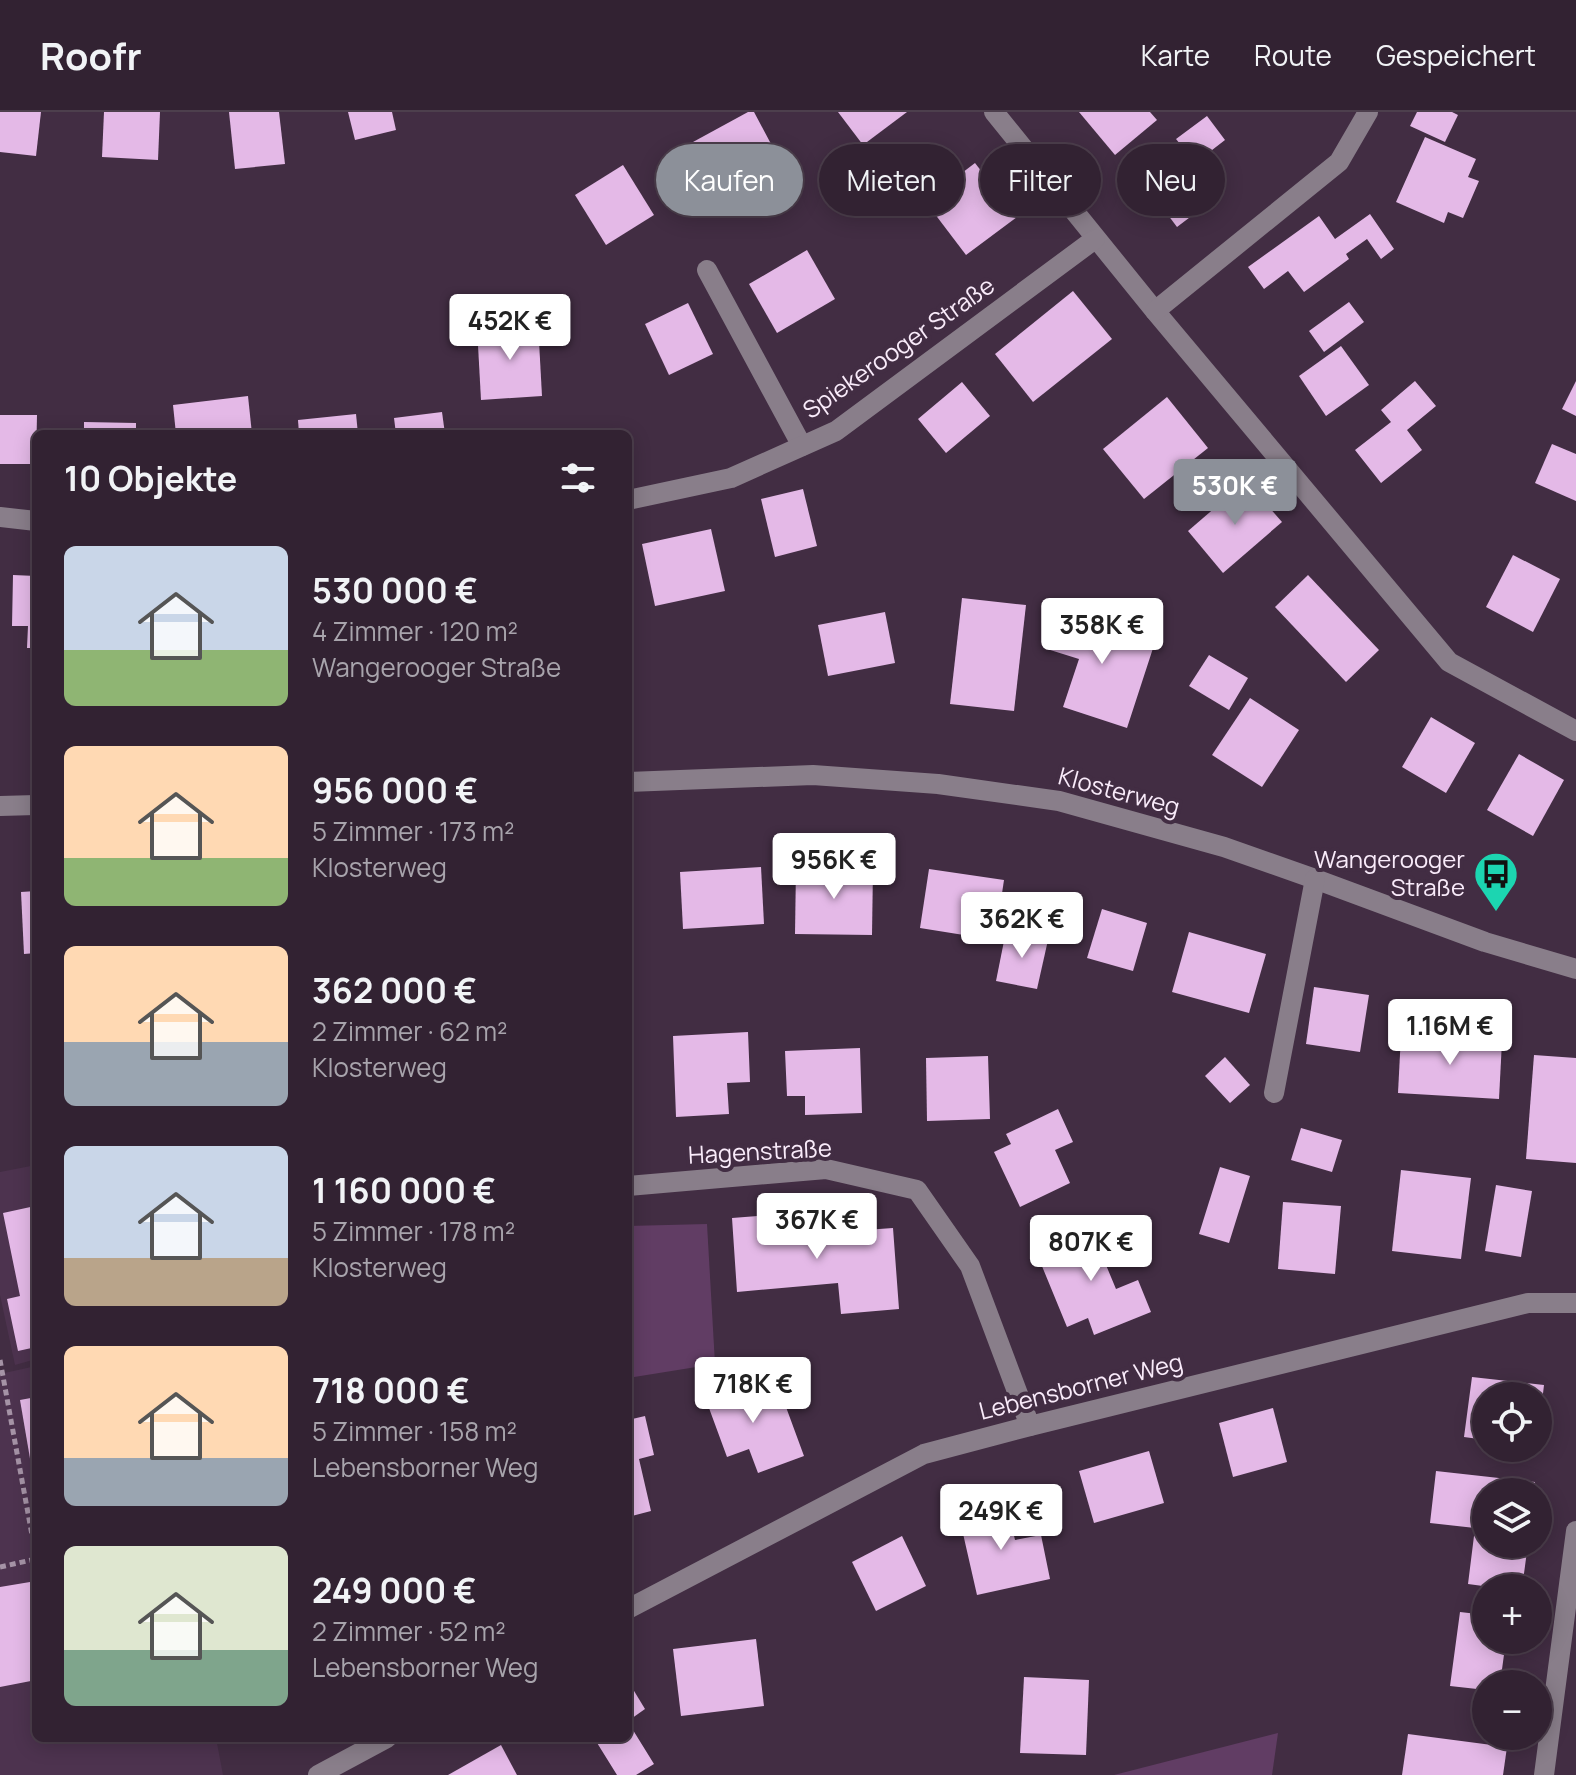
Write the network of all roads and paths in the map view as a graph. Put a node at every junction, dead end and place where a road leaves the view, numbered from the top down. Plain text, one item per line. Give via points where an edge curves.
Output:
1 (994, 112) edge
2 (1368, 112) edge
3 (1095, 239) junction
4 (707, 270) dead end
5 (1155, 311) junction
6 (802, 446) junction
7 (632, 499) edge
8 (0, 517) edge
9 (32, 521) edge
10 (1574, 725) edge
11 (632, 782) edge
12 (32, 805) edge
13 (0, 806) edge
14 (1315, 879) junction
15 (1576, 969) edge
16 (1274, 1093) dead end
17 (632, 1186) edge
18 (1576, 1303) edge
19 (0, 1360) edge
20 (1030, 1426) junction
21 (1576, 1531) edge
22 (32, 1536) edge
23 (32, 1559) edge
24 (0, 1567) edge
25 (632, 1607) edge
26 (380, 1742) edge
27 (318, 1775) edge
28 (1544, 1775) edge

1 - 3 street
2 - 5 street via 1339,162
3 - 5 street
3 - 6 street, Spiekerooger Straße via 836,431
4 - 6 street
5 - 10 street via 1449,662
6 - 7 street, Spiekerooger Straße via 731,478
8 - 9 street
11 - 14 street, Klosterweg via 813,775 938,784 1059,801 1224,847
12 - 13 street
14 - 15 street, Klosterweg via 1485,942
14 - 16 street
17 - 20 street, Hagenstraße via 826,1169 917,1190 970,1266
18 - 20 street, Lebensborner Weg via 1528,1303
19 - 22 path
20 - 25 street, Lebensborner Weg via 924,1454
21 - 28 street
23 - 24 path
26 - 27 street

